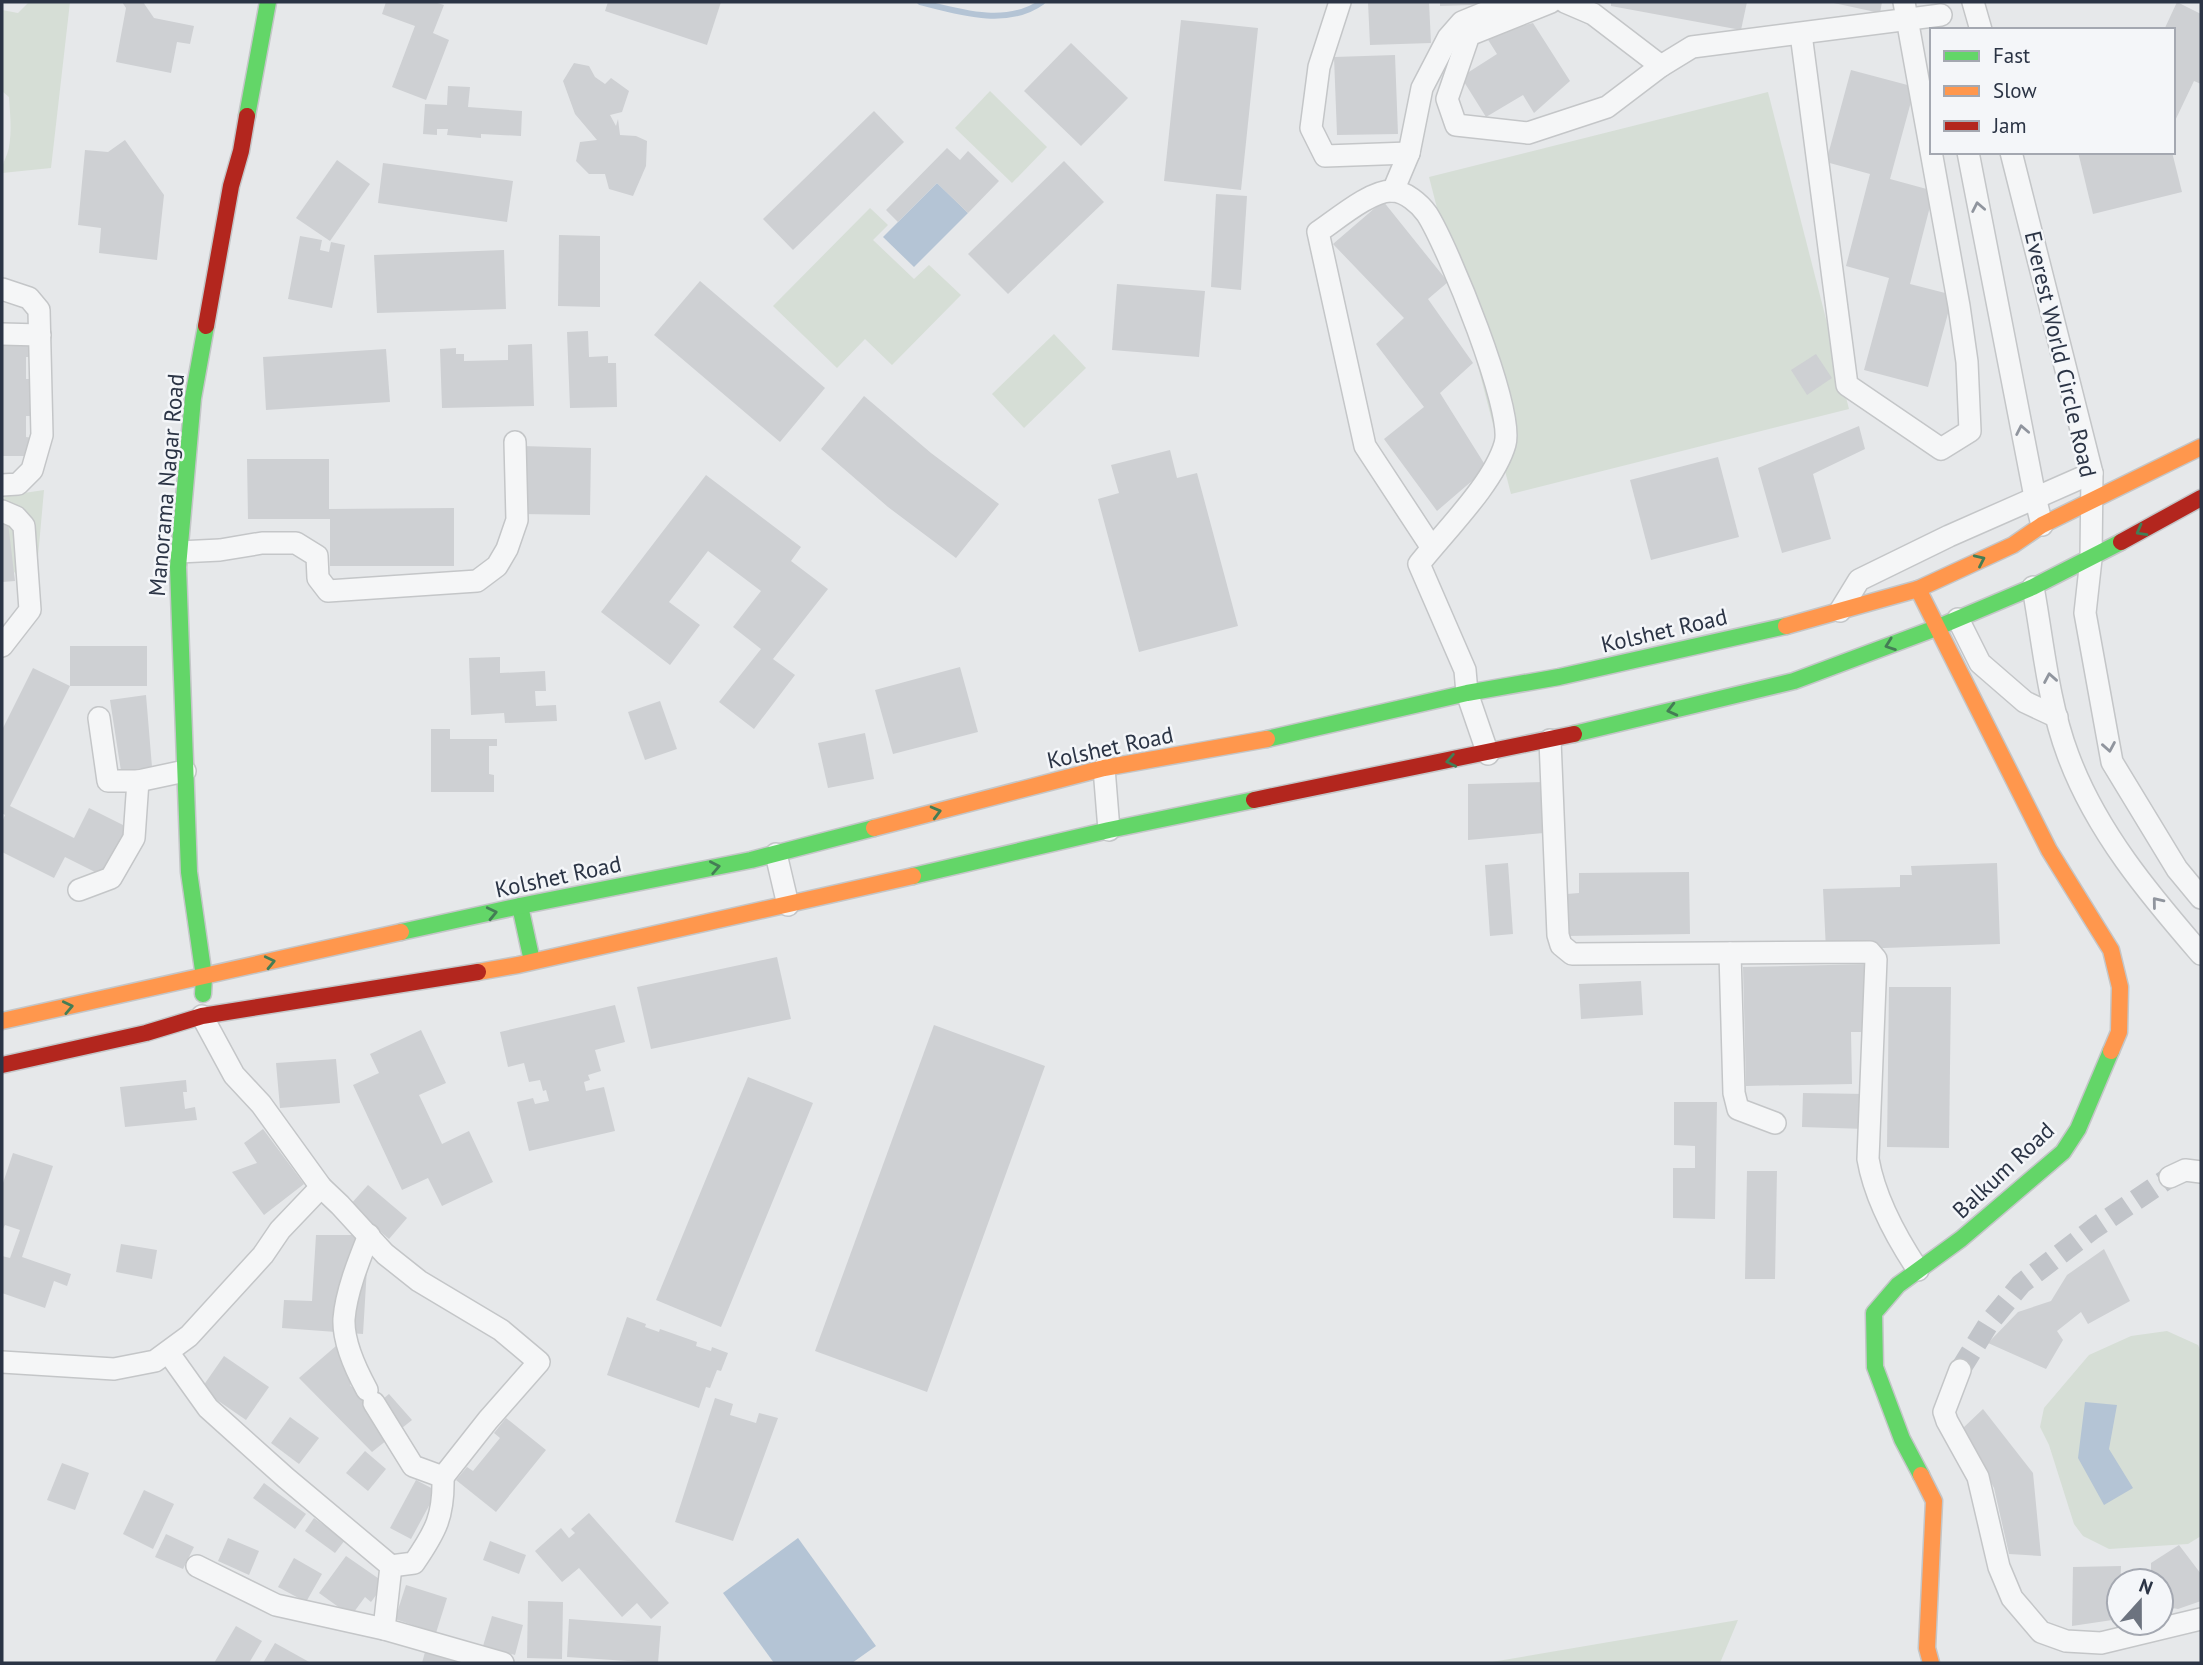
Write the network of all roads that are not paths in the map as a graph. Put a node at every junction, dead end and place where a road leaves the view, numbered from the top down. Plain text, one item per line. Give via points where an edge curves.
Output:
1 (268, 2) edge
2 (1340, 2) edge
3 (1511, 2) edge
4 (1551, 2) edge
5 (1565, 2) edge
6 (1973, 2) edge
7 (1906, 10) edge
8 (1941, 15) edge
9 (1980, 28) edge
10 (1801, 34) junction
11 (1661, 66) junction
12 (1930, 144) edge
13 (1409, 152) junction
14 (1932, 154) edge
15 (1968, 154) edge
16 (2012, 154) edge
17 (1392, 191) junction
18 (2, 289) edge
19 (2, 334) edge
20 (40, 335) junction
21 (515, 442) dead end
22 (2201, 447) edge
23 (2092, 473) junction
24 (2, 485) edge
25 (2035, 497) junction
26 (2201, 498) edge
27 (2093, 502) junction
28 (2, 511) edge
29 (2042, 524) junction
30 (1432, 548) junction
31 (179, 552) junction
32 (1904, 558) junction
33 (2091, 559) junction
34 (2033, 587) junction
35 (1918, 589) junction
36 (1840, 611) junction
37 (1958, 620) junction
38 (1936, 628) junction
39 (2, 646) edge
40 (1467, 693) junction
41 (2057, 717) junction
42 (99, 718) dead end
43 (1550, 740) junction
44 (1488, 754) junction
45 (1104, 768) junction
46 (186, 771) junction
47 (138, 781) junction
48 (1109, 830) junction
49 (776, 854) junction
50 (79, 890) dead end
51 (2201, 898) edge
52 (788, 905) junction
53 (520, 906) junction
54 (1730, 953) junction
55 (2201, 954) edge
56 (532, 961) junction
57 (204, 977) junction
58 (202, 1016) junction
59 (2, 1021) edge
60 (2, 1065) edge
61 (1775, 1123) dead end
62 (2201, 1172) edge
63 (2170, 1177) tunnel mouth
64 (321, 1187) junction
65 (369, 1236) junction
66 (1918, 1270) junction
67 (168, 1352) junction
68 (2, 1362) edge
69 (1960, 1370) tunnel mouth
70 (443, 1477) junction
71 (197, 1566) dead end
72 (391, 1566) junction
73 (2201, 1619) edge
74 (384, 1629) junction
75 (503, 1663) edge
76 (1931, 1663) edge

1 - 31 street, Manorama Nagar Road via 193,398
2 - 13 street via 1319,67 1311,128 1325,156
3 - 13 street via 1462,22 1448,38 1422,88
4 - 11 street via 1469,36 1447,99 1456,125 1528,133 1606,107
5 - 11 street via 1593,15
6 - 9 street
7 - 8 street
7 - 10 street
7 - 12 street
10 - 11 street via 1692,47
10 - 14 street via 1847,385 1941,449 1970,431 1967,362
13 - 17 street
25 -> 15 street
16 - 23 street, Everest World Circle Road
17 - 30 street via 1412,198 1426,213 1463,288 1505,411 1507,441 1495,470
17 - 30 street via 1371,197 1318,232 1365,446
18 - 20 street via 29,298 39,310
19 - 20 street
20 - 24 street via 42,435 32,470 18,484
21 - 31 street via 517,520 497,566 477,581 328,591 318,578 317,556 296,543
22 - 27 street, Kolshet Road
23 - 25 street
23 - 27 street, Everest World Circle Road
25 - 29 street
25 - 32 street
26 -> 33 street
27 - 29 street, Kolshet Road
27 - 33 street, Everest World Circle Road
28 - 39 street via 24,526 30,610
35 -> 29 street, Kolshet Road via 2012,545
30 - 40 street via 1419,564 1465,670
31 - 46 street, Manorama Nagar Road
32 - 35 street
32 - 36 street via 1859,580
33 - 34 street
33 -> 51 street, Everest World Circle Road via 2085,613 2112,762 2177,869
34 - 37 street
41 -> 34 street
35 - 36 street, Kolshet Road
35 - 38 street, Balkum Road
36 - 40 street, Kolshet Road via 1559,677
37 - 38 street
37 - 41 street via 1980,663 2025,702
38 -> 43 street via 1794,681
38 - 66 street, Balkum Road via 2049,850 2111,950 2120,987 2119,1032 2078,1129 2063,1152
40 - 44 street
40 - 45 street, Kolshet Road via 1236,746
55 -> 41 street via 2156,902 2099,823 2068,755
42 - 47 street via 108,781
43 - 44 street
43 - 54 street via 1561,945 1572,954
44 -> 48 street
45 - 48 street
49 -> 45 street, Kolshet Road
46 - 47 street
46 - 57 street, Manorama Nagar Road via 189,873
47 - 50 street via 134,838 111,878
48 - 52 street
49 - 52 street
53 -> 49 street, Kolshet Road
52 - 56 street
53 - 56 street
57 -> 53 street, Kolshet Road
54 - 61 street via 1738,1109
54 - 66 street via 1870,952 1876,959 1868,1159 1888,1218
56 - 58 street
57 - 58 street, Manorama Nagar Road
59 -> 57 street, Kolshet Road
58 - 60 street
58 - 64 street via 234,1075 261,1104
62 - 63 street via 2185,1170
64 - 65 street
64 - 67 street via 189,1336
65 - 70 street via 344,1320 352,1363 413,1466
65 - 70 street via 419,1281 501,1330 539,1362
66 - 76 street, Balkum Road via 1874,1313 1875,1367 1902,1439 1934,1501 1927,1648
67 - 68 street via 155,1361 114,1369
67 - 72 street via 208,1408
69 - 73 street via 1944,1412 1978,1477 1999,1567 2012,1598 2041,1632 2066,1641 2101,1643
70 - 72 street via 443,1502 434,1534 414,1563
71 - 74 street via 276,1605
72 - 74 street
74 - 75 street

